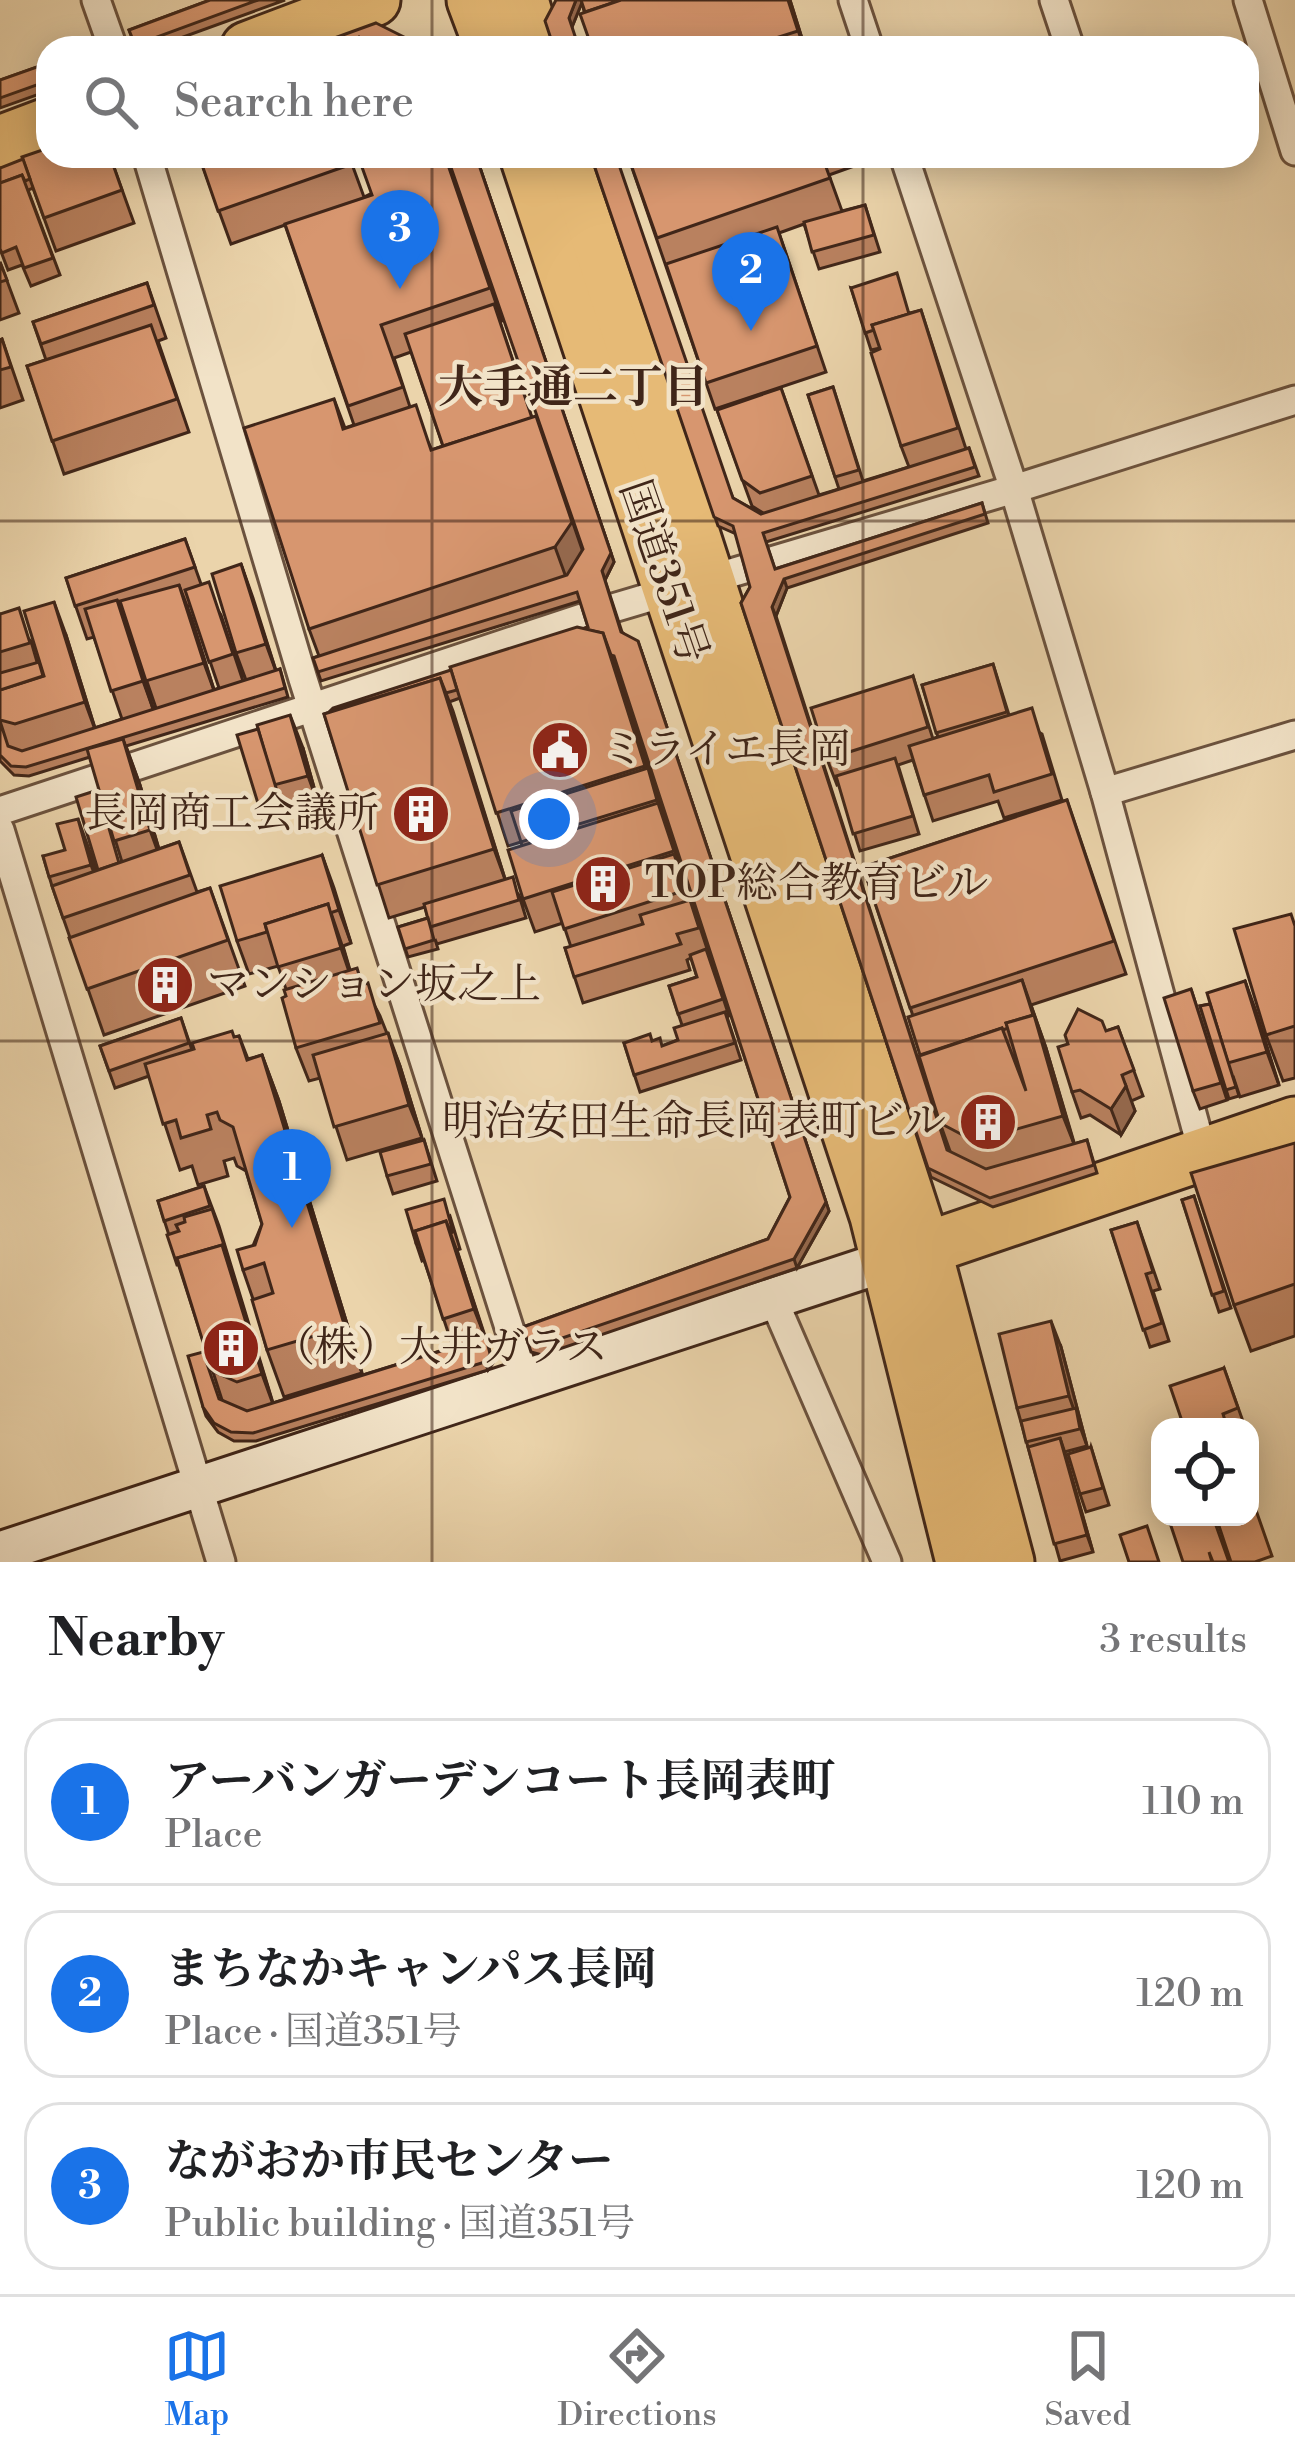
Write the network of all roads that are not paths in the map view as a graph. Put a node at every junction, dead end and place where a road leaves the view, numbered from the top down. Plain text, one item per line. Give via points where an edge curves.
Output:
1 (97, 0) edge
2 (374, 0) edge
3 (473, 0) edge
4 (522, 0) edge
5 (853, 0) edge
6 (1054, 0) edge
7 (1248, 0) edge
8 (109, 36) edge
9 (279, 36) edge
10 (486, 36) edge
11 (532, 36) edge
12 (865, 36) edge
13 (1066, 36) edge
14 (1275, 86) junction
15 (1259, 91) edge
16 (36, 128) edge
17 (0, 142) edge
18 (1295, 151) edge
19 (151, 168) edge
20 (531, 168) edge
21 (574, 168) edge
22 (908, 168) edge
23 (1295, 400) edge
24 (1014, 489) junction
25 (689, 585) junction
26 (314, 705) junction
27 (1295, 735) edge
28 (1106, 792) junction
29 (0, 811) edge
30 (0, 830) edge
31 (1295, 1123) edge
32 (1203, 1154) junction
33 (906, 1256) junction
34 (774, 1301) junction
35 (526, 1381) junction
36 (198, 1489) junction
37 (0, 1552) edge
38 (221, 1562) edge
39 (887, 1562) edge
40 (962, 1562) edge
41 (1008, 1562) edge

1 - 8 street
2 - 9 highway
3 - 10 highway
4 - 11 highway
5 - 12 street
6 - 13 street
7 - 14 street
14 - 15 street
14 - 18 street
16 - 17 highway
19 - 26 street
20 - 25 highway, 国道351号
21 - 25 highway, 国道351号
22 - 24 street
23 - 24 street
24 - 25 street
24 - 28 street
25 - 26 street
25 - 33 highway, 国道351号
26 - 29 street
26 - 35 street
27 - 28 street
28 - 32 street
30 - 36 street
31 - 32 highway
32 - 33 highway
33 - 34 street
33 - 40 highway, 国道351号
33 - 41 highway, 国道351号
34 - 35 street
34 - 39 street
35 - 36 street
36 - 37 street
36 - 38 street

